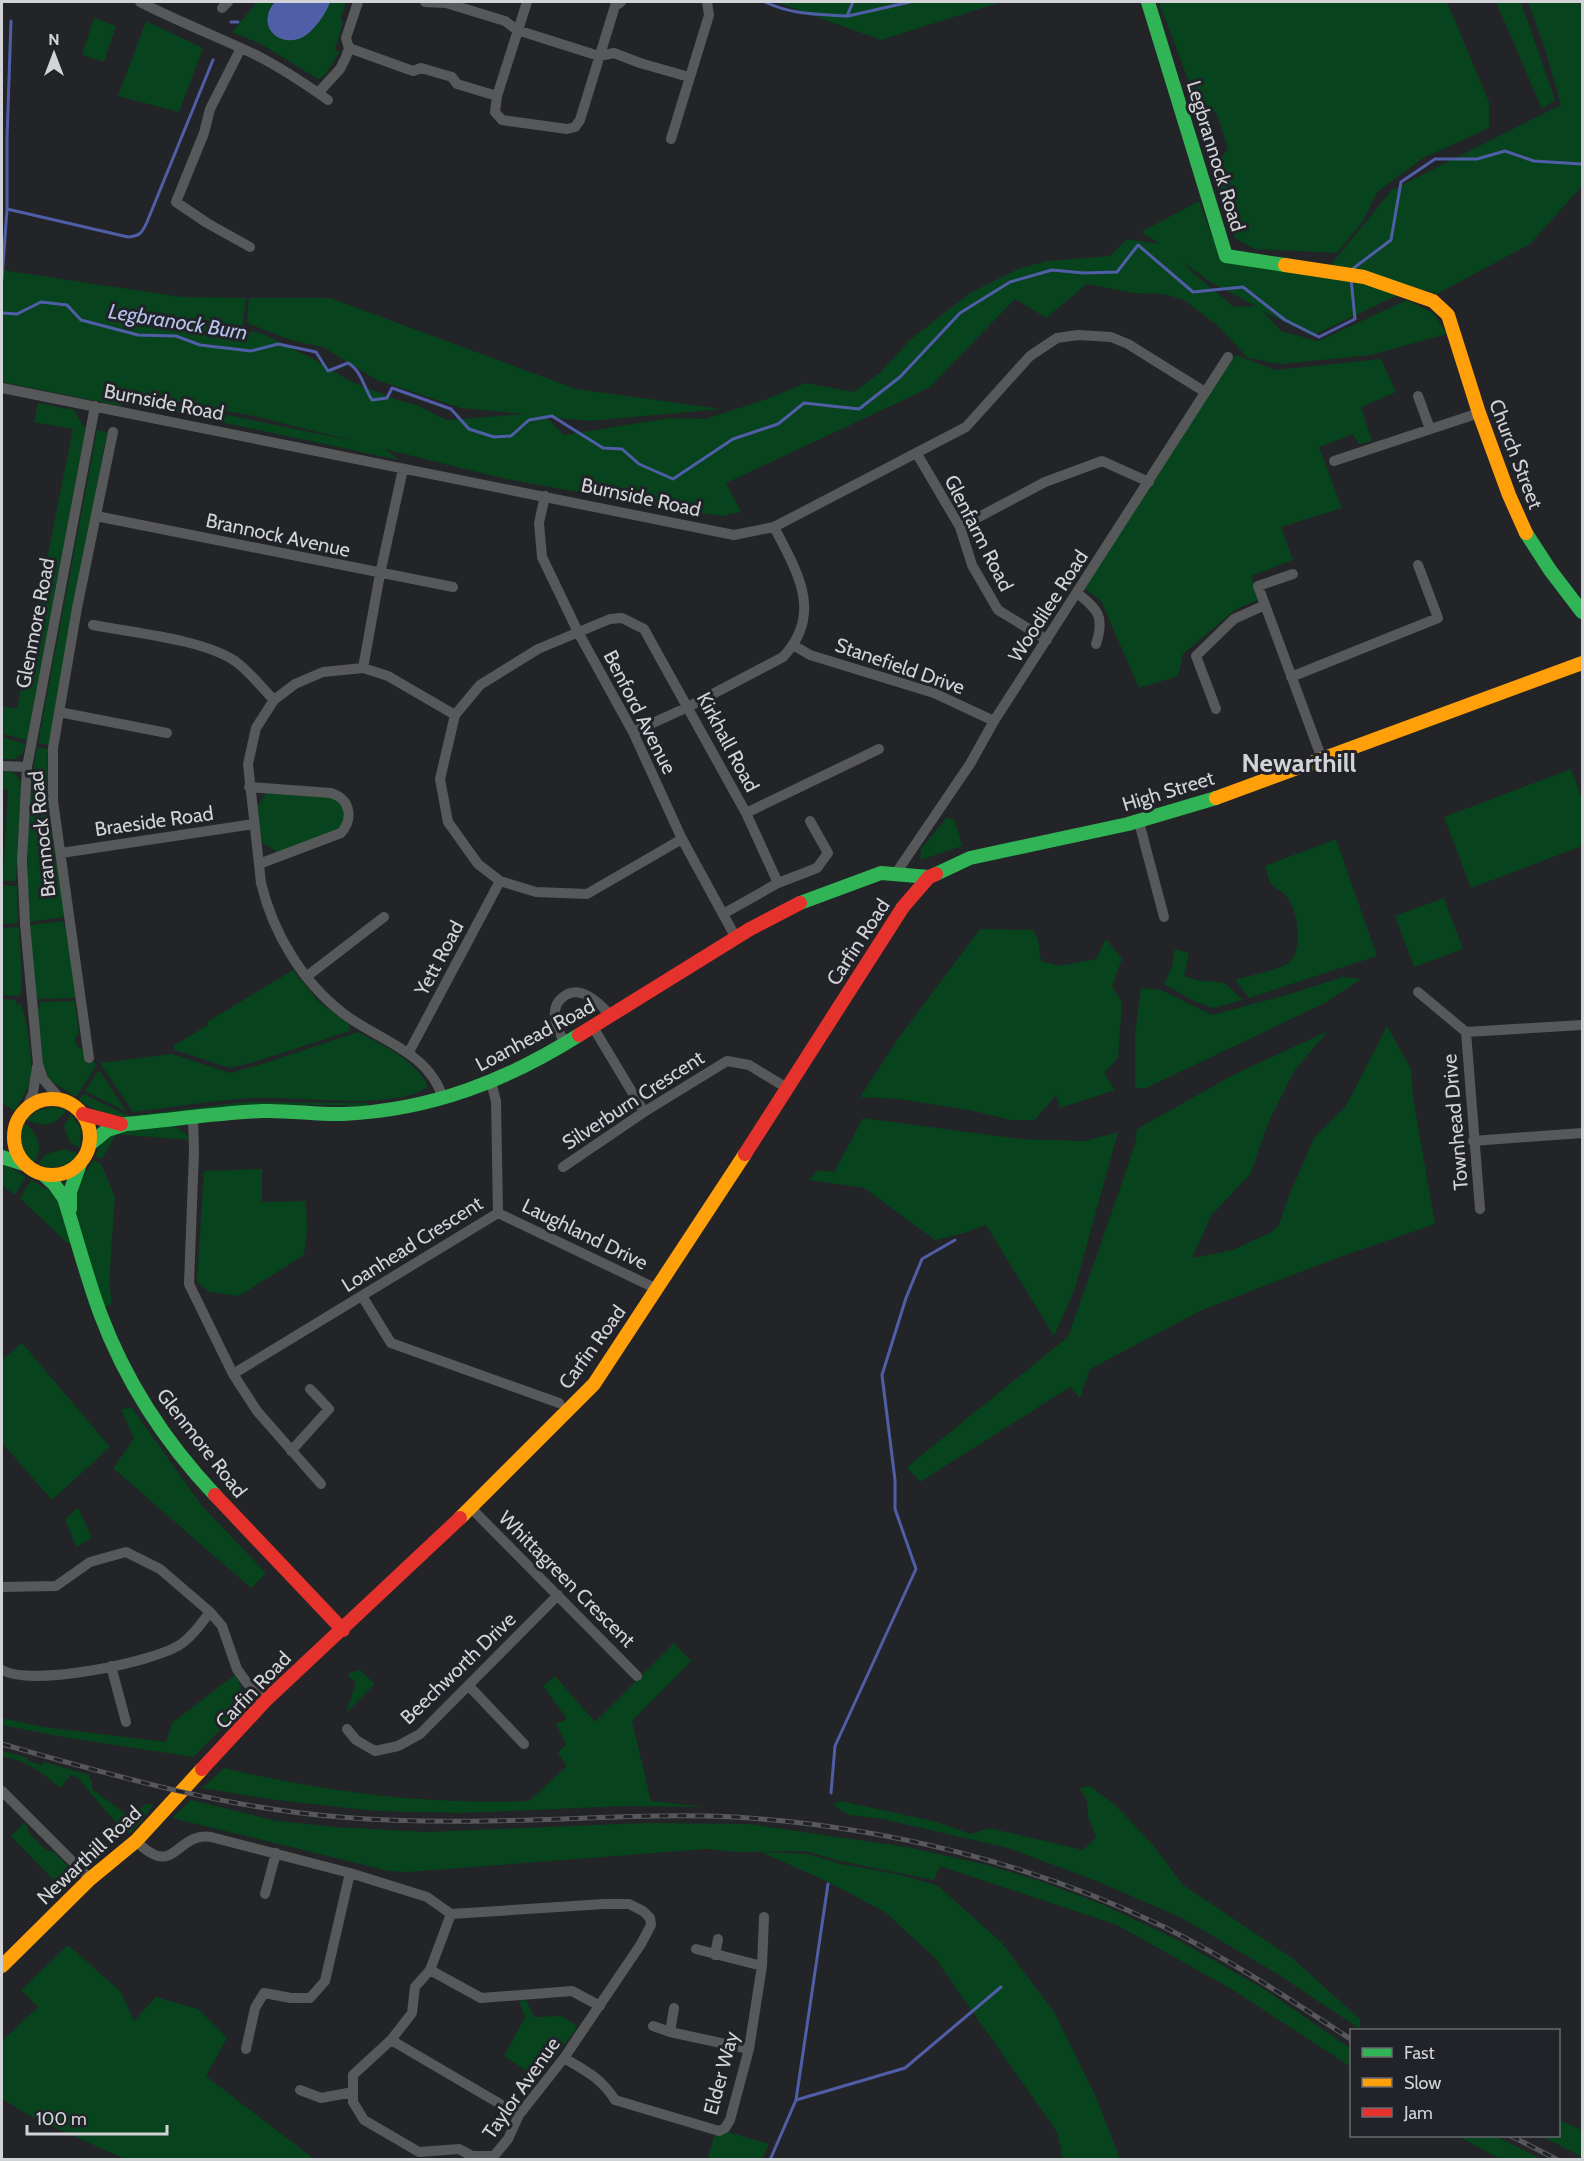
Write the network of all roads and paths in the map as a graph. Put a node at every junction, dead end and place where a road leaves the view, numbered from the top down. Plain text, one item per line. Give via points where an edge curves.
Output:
1 (140, 2) edge
2 (358, 2) edge
3 (424, 2) edge
4 (439, 2) edge
5 (527, 2) edge
6 (621, 2) edge
7 (707, 2) edge
8 (1148, 2) edge
9 (518, 30) junction
10 (241, 48) junction
11 (349, 48) junction
12 (599, 56) junction
13 (689, 77) junction
14 (318, 93) junction
15 (497, 96) junction
16 (328, 100) dead end
17 (671, 139) dead end
18 (250, 247) dead end
19 (1433, 302) joint
20 (1228, 357) dead end
21 (2, 388) edge
22 (1206, 392) junction
23 (1418, 396) dead end
24 (95, 406) junction
25 (1479, 412) junction
26 (1430, 429) junction
27 (113, 432) dead end
28 (917, 454) junction
29 (1334, 461) dead end
30 (403, 469) junction
31 (1149, 482) junction
32 (545, 496) junction
33 (96, 516) junction
34 (774, 527) junction
35 (960, 527) junction
36 (1418, 565) dead end
37 (380, 574) junction
38 (1293, 574) dead end
39 (453, 587) dead end
40 (1077, 593) junction
41 (1265, 605) junction
42 (1582, 612) edge
43 (93, 625) dead end
44 (578, 632) junction
45 (1047, 640) junction
46 (1096, 644) dead end
47 (795, 646) junction
48 (1582, 663) edge
49 (363, 668) junction
50 (1291, 677) junction
51 (274, 700) junction
52 (688, 707) junction
53 (1216, 709) dead end
54 (59, 712) junction
55 (455, 715) junction
56 (994, 721) junction
57 (633, 732) junction
58 (167, 733) dead end
59 (879, 749) dead end
60 (1322, 759) junction
61 (2, 766) edge
62 (27, 767) junction
63 (249, 787) junction
64 (746, 813) junction
65 (810, 821) dead end
66 (1139, 822) junction
67 (254, 824) junction
68 (682, 839) junction
69 (60, 853) junction
70 (259, 864) junction
71 (896, 873) junction
72 (929, 877) junction
73 (500, 881) junction
74 (778, 883) junction
75 (723, 914) junction
76 (384, 916) dead end
77 (1164, 917) dead end
78 (736, 938) junction
79 (306, 977) junction
80 (1418, 992) dead end
81 (611, 1016) junction
82 (1582, 1025) edge
83 (592, 1028) junction
84 (1466, 1032) junction
85 (565, 1044) junction
86 (409, 1052) junction
87 (89, 1058) dead end
88 (38, 1064) junction
89 (491, 1082) junction
90 (787, 1088) junction
91 (443, 1099) junction
92 (61, 1100) junction
93 (26, 1109) junction
94 (644, 1112) junction
95 (82, 1114) junction
96 (193, 1117) junction
97 (126, 1124) junction
98 (14, 1130) junction
99 (1582, 1133) edge
100 (1473, 1141) junction
101 (2, 1142) edge
102 (89, 1145) junction
103 (2, 1156) edge
104 (80, 1163) junction
105 (24, 1164) junction
106 (563, 1167) dead end
107 (44, 1175) junction
108 (1480, 1209) dead end
109 (498, 1213) junction
110 (69, 1214) junction
111 (657, 1288) junction
112 (362, 1296) junction
113 (233, 1374) junction
114 (310, 1389) dead end
115 (559, 1403) dead end
116 (291, 1451) junction
117 (321, 1485) dead end
118 (471, 1508) junction
119 (2, 1587) edge
120 (558, 1595) junction
121 (210, 1612) junction
122 (343, 1630) junction
123 (111, 1666) junction
124 (2, 1670) edge
125 (637, 1676) dead end
126 (469, 1686) junction
127 (265, 1701) junction
128 (126, 1722) dead end
129 (347, 1729) dead end
130 (524, 1744) dead end
131 (202, 1771) joint
132 (2, 1791) edge
133 (135, 1841) junction
134 (276, 1853) junction
135 (350, 1873) junction
136 (90, 1878) junction
137 (266, 1894) dead end
138 (451, 1914) junction
139 (764, 1917) dead end
140 (718, 1939) dead end
141 (696, 1949) dead end
142 (715, 1955) junction
143 (2, 1966) edge
144 (762, 1966) junction
145 (430, 1970) junction
146 (600, 2006) junction
147 (674, 2008) dead end
148 (653, 2026) dead end
149 (670, 2032) junction
150 (391, 2040) junction
151 (246, 2049) dead end
152 (749, 2049) junction
153 (564, 2058) junction
154 (300, 2090) dead end
155 (353, 2092) junction
156 (519, 2115) junction
157 (417, 2156) edge

1 - 10 street
2 - 11 street via 346,38
3 - 4 street
4 - 9 street via 505,21
5 - 9 street
6 - 12 street via 615,6
7 - 13 street via 709,15
8 - 19 street, Legbrannock Road via 1226,256 1364,277
9 - 12 street
9 - 15 street
10 - 14 street
10 - 18 street via 210,109 176,202
11 - 14 street via 340,69
11 - 15 street via 413,71 421,68 452,77 457,84
12 - 13 street via 614,53
12 - 15 street via 575,127 502,120 495,112
13 - 17 street
14 - 16 street
19 - 25 street, Church Street via 1452,323
20 - 22 street, Woodilee Road
21 - 24 street, Burnside Road
22 - 28 street, Burnside Road via 1111,337 1057,338 1030,356 966,428
22 - 31 street, Woodilee Road
23 - 26 street
24 - 30 street, Burnside Road
24 - 62 street, Glenmore Road
25 - 26 street
25 - 42 street, Church Street via 1524,529
26 - 29 street
27 - 33 street, Brannock Road
28 - 34 street, Burnside Road
28 - 35 street, Glenfarm Road
30 - 32 street, Burnside Road
30 - 37 street
31 - 35 street via 1102,461 1045,482
31 - 40 street, Woodilee Road
32 - 34 street, Burnside Road via 734,535
32 - 44 street, Benford Avenue via 540,523 542,557
33 - 37 street, Brannock Avenue
33 - 54 street, Brannock Road
34 - 47 street via 796,570 806,608
35 - 45 street, Glenfarm Road via 972,565 998,610
36 - 50 street via 1438,618
37 - 39 street, Brannock Avenue
37 - 49 street
38 - 41 street via 1258,586
40 - 45 street, Woodilee Road
40 - 46 street via 1094,606 1102,627
41 - 50 street
41 - 53 street via 1234,619 1196,656
43 - 51 street via 216,651 236,662
44 - 52 street, Kirkhall Road via 622,618 644,629
44 - 55 street, Kirkhall Road via 538,650 480,685
44 - 57 street, Benford Avenue
45 - 56 street, Woodilee Road
47 - 52 street via 783,657
47 - 56 street, Stanefield Drive via 810,655 934,693
48 - 60 street, High Street
49 - 51 street via 323,672 295,684
49 - 55 street via 388,676
50 - 60 street
51 - 63 street via 256,728 248,764
52 - 57 street
52 - 64 street, Kirkhall Road
54 - 58 street
54 - 69 street, Brannock Road via 52,776
55 - 73 street via 440,779 448,822 478,864
56 - 71 street, Woodilee Road via 970,764
57 - 68 street, Benford Avenue
59 - 64 street
60 - 66 street, High Street
61 - 62 street
62 - 88 street, Glenmore Road via 22,860
63 - 67 street
63 - 70 street via 331,793 342,798 349,812 341,833
64 - 74 street, Kirkhall Road
65 - 74 street via 828,853 817,868
66 - 72 street, High Street via 970,858
66 - 77 street
67 - 69 street, Braeside Road
67 - 70 street
68 - 73 street via 587,894 536,892
68 - 75 street, Benford Avenue
69 - 87 street, Brannock Road
70 - 79 street via 274,921
71 - 72 street, Loanhead Road
71 - 78 street, Loanhead Road via 881,873 825,892 775,914
72 - 90 street, Carfin Road via 903,908
73 - 86 street, Yett Road
74 - 75 street
75 - 78 street, Benford Avenue
76 - 79 street
78 - 81 street, Loanhead Road
79 - 86 street via 344,1014
80 - 84 street
81 - 83 street, Loanhead Road
81 - 85 street via 589,996 571,992 561,998 555,1007 555,1020
82 - 84 street
83 - 85 street, Loanhead Road
83 - 94 street
84 - 100 street, Townhead Drive
85 - 89 street, Loanhead Road
86 - 91 street via 428,1070
88 - 92 street, Glenmore Road via 43,1079
88 - 93 street, Glenmore Road
89 - 91 street, Loanhead Road
89 - 109 street, Loanhead Crescent via 496,1101
90 - 94 street, Silverburn Crescent via 749,1065 727,1061
90 - 111 street, Carfin Road
91 - 96 street, Loanhead Road via 404,1108 343,1114 263,1111
92 - 93 street via 36,1102
92 - 95 street
93 - 98 street
94 - 106 street, Silverburn Crescent
95 - 97 street, Loanhead Road
95 - 102 street via 88,1126
96 - 97 street, Loanhead Road
96 - 113 street via 189,1284
97 - 102 street, Loanhead Road via 107,1130
98 - 101 street
98 - 105 street via 15,1148
99 - 100 street
100 - 108 street, Townhead Drive
102 - 104 street
103 - 105 street
104 - 107 street via 64,1173
104 - 110 street, Glenmore Road via 70,1192
105 - 107 street
107 - 110 street, Glenmore Road via 59,1189
109 - 111 street, Laughland Drive
109 - 112 street, Loanhead Crescent
110 - 122 street, Glenmore Road via 100,1313 150,1413 210,1490
111 - 118 street, Carfin Road via 594,1384
112 - 113 street, Loanhead Crescent
112 - 115 street via 391,1343
113 - 116 street via 257,1411
114 - 116 street via 329,1409
116 - 117 street
118 - 120 street, Whittagreen Crescent
118 - 122 street, Carfin Road
119 - 121 street via 56,1586 90,1562 126,1552 160,1569
120 - 125 street, Whittagreen Crescent
120 - 126 street, Beechworth Drive
121 - 123 street via 181,1645 160,1656
121 - 127 street via 222,1626 237,1669
122 - 127 street, Carfin Road
123 - 124 street via 51,1676
123 - 128 street
126 - 129 street, Beechworth Drive via 420,1734 398,1746 375,1751 356,1740
126 - 130 street
127 - 131 street, Carfin Road
131 - 133 street, Newarthill Road
132 - 136 street
133 - 134 street via 160,1857 176,1852 188,1840 204,1836
133 - 136 street, Newarthill Road
134 - 135 street
134 - 137 street
135 - 138 street via 427,1897
135 - 151 street via 325,1981 310,1998 264,1993 255,2008
136 - 143 street, Newarthill Road
138 - 145 street
138 - 146 street, Taylor Avenue via 604,1904 628,1904 643,1911 650,1918 648,1932
139 - 144 street, Elder Way
140 - 142 street
141 - 142 street
142 - 144 street
144 - 152 street, Elder Way
145 - 146 street via 481,1998 572,1991
145 - 150 street via 415,1987 411,2013
146 - 153 street, Taylor Avenue
147 - 149 street
148 - 149 street
149 - 152 street
150 - 155 street via 353,2075
150 - 156 street
152 - 153 street, Elder Way via 730,2120 719,2131 615,2100 594,2075
153 - 156 street, Taylor Avenue
154 - 155 street via 321,2098
155 - 157 street, Taylor Avenue via 353,2102 364,2120
156 - 157 street, Taylor Avenue via 508,2139 494,2156 472,2156 459,2149

